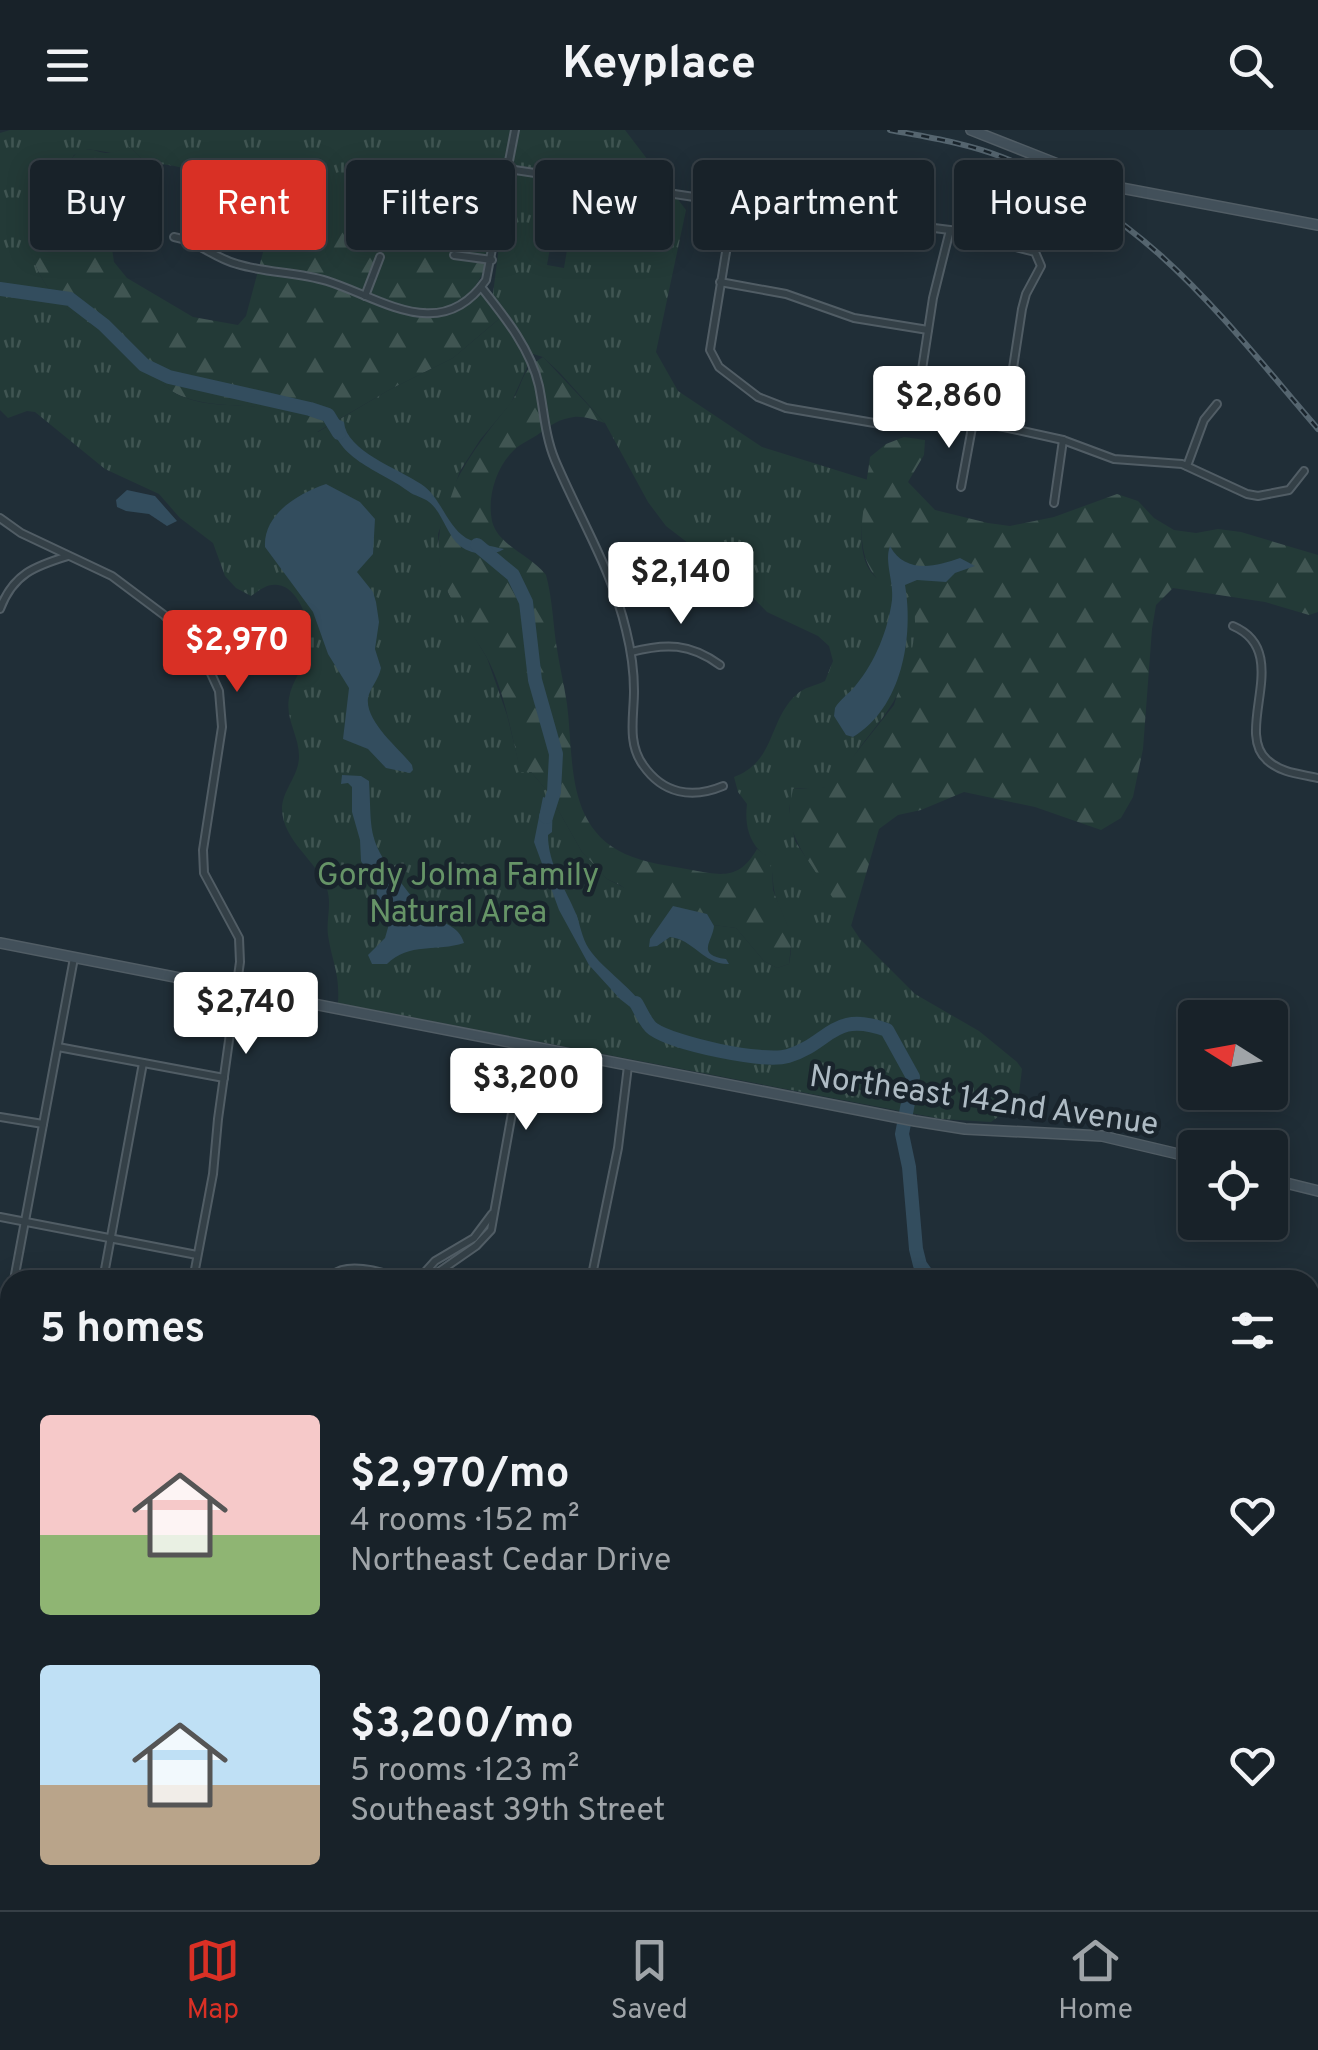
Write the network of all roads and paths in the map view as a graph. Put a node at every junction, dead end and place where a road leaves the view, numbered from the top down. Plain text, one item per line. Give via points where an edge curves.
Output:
1 (514, 130) edge
2 (971, 130) edge
3 (509, 160) edge
4 (515, 170) edge
5 (693, 197) edge
6 (1318, 225) edge
7 (934, 228) edge
8 (950, 230) junction
9 (174, 237) dead end
10 (494, 250) edge
11 (726, 250) edge
12 (454, 255) dead end
13 (380, 257) dead end
14 (492, 260) junction
15 (720, 282) junction
16 (481, 288) junction
17 (365, 296) junction
18 (928, 330) junction
19 (1217, 404) dead end
20 (919, 420) junction
21 (973, 422) junction
22 (1004, 427) junction
23 (1063, 440) junction
24 (1187, 466) junction
25 (1304, 471) dead end
26 (961, 487) dead end
27 (1054, 502) dead end
28 (0, 518) edge
29 (69, 555) junction
30 (0, 610) edge
31 (1233, 626) dead end
32 (631, 652) junction
33 (720, 665) dead end
34 (1318, 778) edge
35 (723, 786) dead end
36 (0, 943) edge
37 (74, 958) junction
38 (236, 989) junction
39 (524, 1046) junction
40 (58, 1047) junction
41 (143, 1063) junction
42 (628, 1066) junction
43 (224, 1078) junction
44 (0, 1116) edge
45 (43, 1124) junction
46 (1178, 1154) edge
47 (1288, 1183) edge
48 (1318, 1191) edge
49 (493, 1213) junction
50 (0, 1218) edge
51 (25, 1224) junction
52 (111, 1240) junction
53 (198, 1255) junction
54 (16, 1270) edge
55 (105, 1270) edge
56 (195, 1270) edge
57 (426, 1270) edge
58 (441, 1270) edge
59 (593, 1270) edge

1 - 3 street
2 - 6 street via 1116,187
4 - 5 street
7 - 8 street
8 - 18 street
8 - 22 street via 1028,249 1040,258 1022,308
9 - 17 street via 193,240 231,263 321,280
10 - 14 street
11 - 15 street
12 - 14 street
13 - 17 street
14 - 16 street
15 - 18 street
15 - 20 street via 710,336 714,362 758,397 886,425
16 - 17 street via 454,306 424,314
16 - 32 street via 530,358 548,442 619,601
18 - 20 street
19 - 24 street
20 - 21 street
21 - 22 street
21 - 26 street
22 - 23 street
23 - 24 street via 1114,459
23 - 27 street
24 - 25 street via 1258,496 1289,490
28 - 29 street
29 - 30 street via 30,568
29 - 38 street via 112,576 164,615 203,656 219,692 222,744 202,850 204,873 240,938
31 - 34 street via 1257,650 1262,756 1284,772
32 - 33 street via 682,646
32 - 35 street via 632,730 642,764 670,790 707,793
36 - 37 street, Northeast 142nd Avenue
37 - 38 street, Northeast 142nd Avenue
37 - 40 street
38 - 39 street, Northeast 142nd Avenue
38 - 43 street
39 - 42 street, Northeast 142nd Avenue
39 - 49 street
40 - 41 street
40 - 45 street
41 - 43 street
41 - 52 street
42 - 46 street, Northeast 142nd Avenue via 915,1122 1102,1136
42 - 59 street
43 - 53 street
44 - 45 street
45 - 51 street
47 - 48 street
49 - 57 street via 474,1238
49 - 58 street via 486,1238
50 - 51 street
51 - 52 street
51 - 54 street
52 - 53 street
52 - 55 street
53 - 56 street

